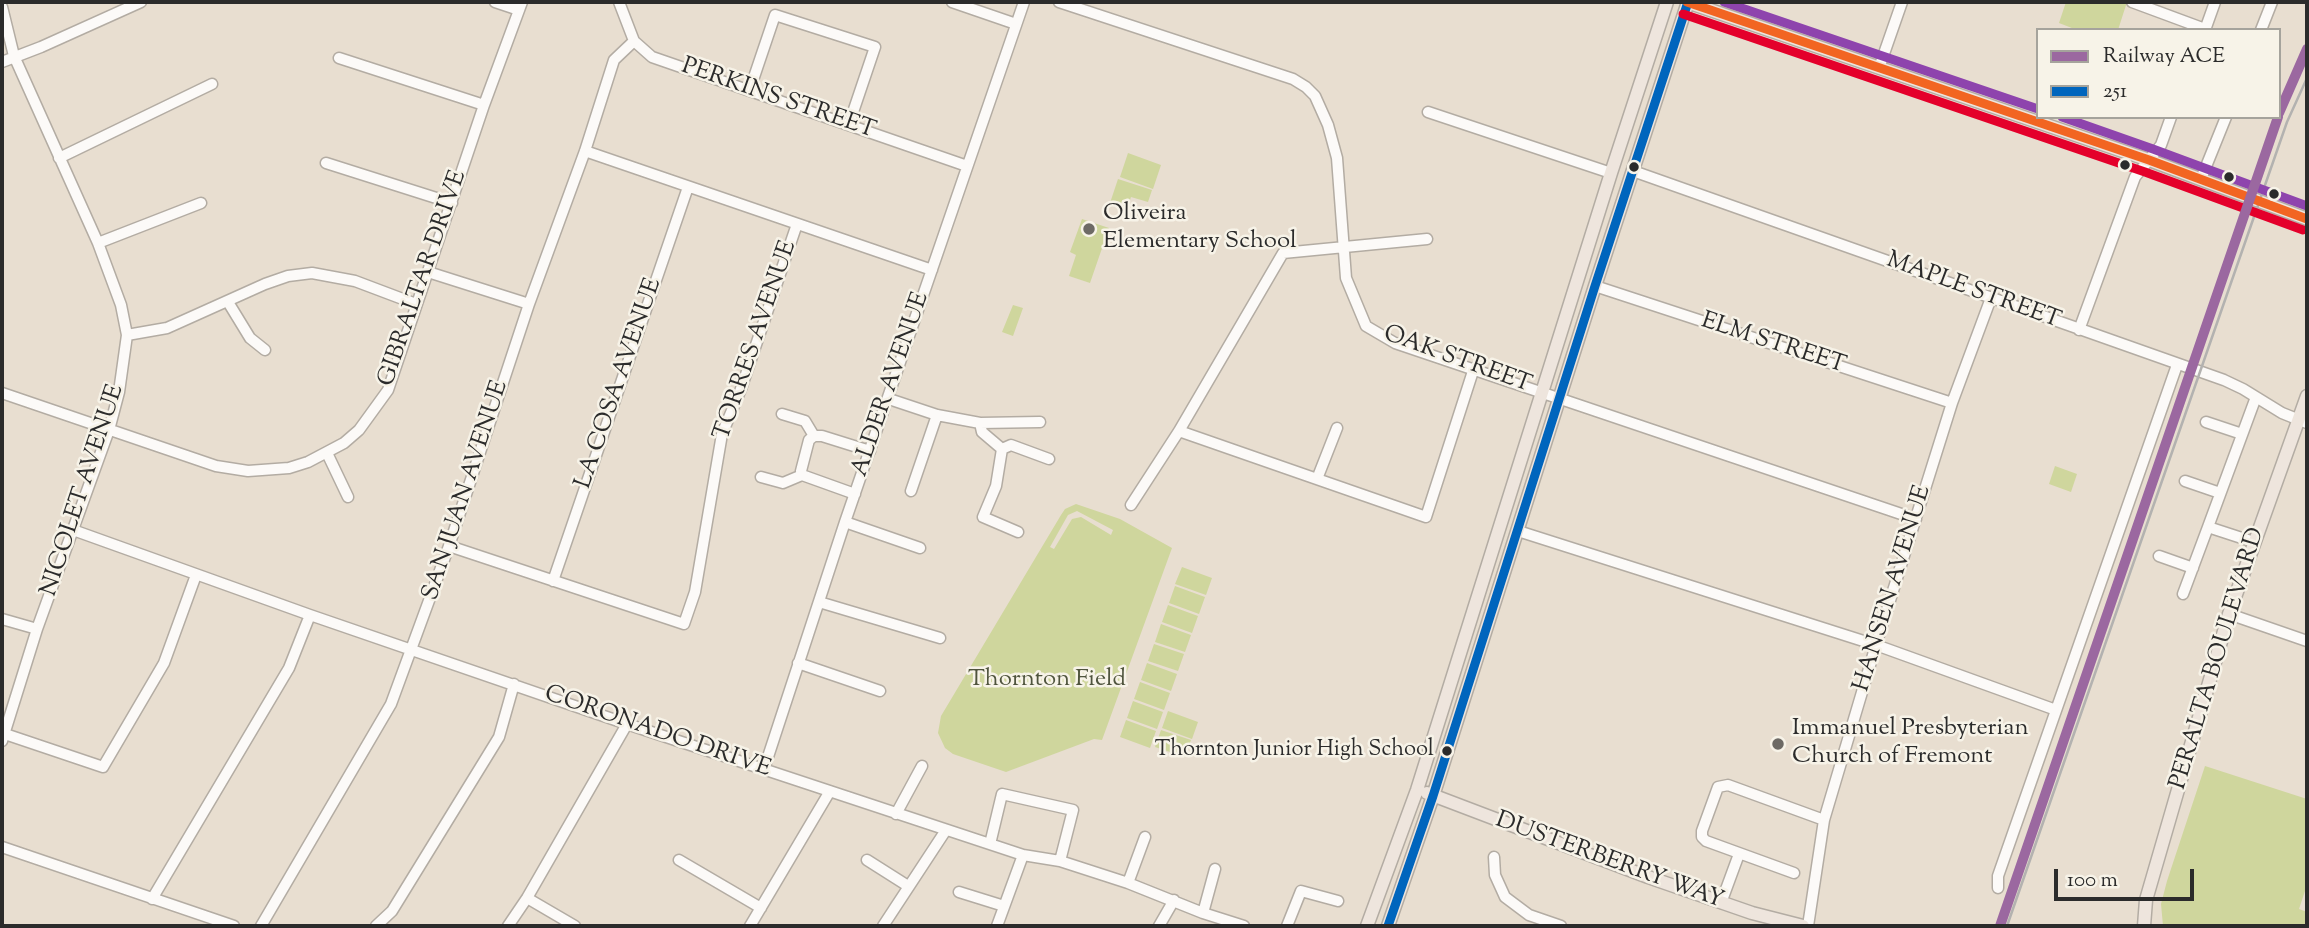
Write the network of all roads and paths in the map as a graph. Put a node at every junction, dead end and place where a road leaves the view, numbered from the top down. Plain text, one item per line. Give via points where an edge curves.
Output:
1 (141, 2) edge
2 (495, 2) edge
3 (620, 2) edge
4 (952, 2) edge
5 (1024, 2) edge
6 (1059, 2) edge
7 (1667, 2) edge
8 (1688, 2) edge
9 (1902, 2) edge
10 (2132, 2) edge
11 (2215, 2) edge
12 (2272, 2) edge
13 (521, 6) edge
14 (2, 7) edge
15 (1016, 23) junction
16 (2202, 28) edge
17 (2205, 28) edge
18 (2262, 28) edge
19 (634, 41) junction
20 (14, 56) junction
21 (339, 58) dead end
22 (2, 62) edge
23 (1879, 68) junction
24 (212, 84) dead end
25 (750, 89) junction
26 (484, 105) junction
27 (1428, 112) dead end
28 (2170, 119) edge
29 (2225, 119) edge
30 (849, 124) junction
31 (585, 151) junction
32 (59, 158) junction
33 (2149, 160) junction
34 (326, 163) dead end
35 (967, 166) junction
36 (1633, 171) junction
37 (1611, 173) junction
38 (2201, 179) junction
39 (688, 187) junction
40 (201, 202) dead end
41 (452, 203) junction
42 (2307, 219) edge
43 (797, 224) junction
44 (1427, 239) dead end
45 (98, 243) junction
46 (1343, 247) junction
47 (932, 270) junction
48 (428, 272) junction
49 (1595, 286) junction
50 (1991, 298) junction
51 (228, 302) junction
52 (416, 304) junction
53 (529, 304) junction
54 (2079, 330) junction
55 (127, 335) junction
56 (265, 350) dead end
57 (2177, 365) junction
58 (1474, 368) junction
59 (1543, 391) junction
60 (2, 393) edge
61 (2307, 396) edge
62 (2256, 397) junction
63 (889, 399) junction
64 (1559, 399) junction
65 (1951, 403) junction
66 (782, 414) dead end
67 (937, 415) junction
68 (2303, 421) edge
69 (1040, 422) dead end
70 (2206, 422) dead end
71 (980, 423) junction
72 (1337, 428) dead end
73 (109, 430) junction
74 (1179, 431) junction
75 (2242, 434) junction
76 (814, 436) junction
77 (1002, 449) junction
78 (870, 451) junction
79 (327, 453) junction
80 (1049, 459) dead end
81 (802, 475) junction
82 (761, 477) dead end
83 (1317, 479) junction
84 (2185, 481) dead end
85 (911, 491) dead end
86 (2220, 493) junction
87 (855, 494) junction
88 (348, 498) dead end
89 (1131, 505) dead end
90 (1916, 519) junction
91 (845, 522) junction
92 (2208, 527) junction
93 (73, 530) junction
94 (1518, 531) junction
95 (1018, 532) dead end
96 (2254, 542) junction
97 (449, 546) junction
98 (920, 548) dead end
99 (2159, 556) dead end
100 (2193, 568) junction
101 (196, 575) junction
102 (553, 581) junction
103 (2183, 594) dead end
104 (819, 602) junction
105 (2229, 614) junction
106 (310, 615) junction
107 (2, 619) edge
108 (37, 629) junction
109 (940, 638) dead end
110 (2307, 641) edge
111 (1876, 645) junction
112 (413, 650) junction
113 (798, 663) junction
114 (514, 684) junction
115 (880, 691) dead end
116 (2056, 710) junction
117 (627, 724) junction
118 (3, 736) edge
119 (922, 766) dead end
120 (764, 769) junction
121 (1417, 789) junction
122 (830, 791) junction
123 (1433, 796) junction
124 (896, 814) junction
125 (1824, 820) junction
126 (946, 830) junction
127 (1144, 837) dead end
128 (990, 844) junction
129 (2, 847) edge
130 (1738, 854) junction
131 (1023, 856) junction
132 (1494, 857) dead end
133 (679, 860) dead end
134 (867, 860) dead end
135 (1060, 861) junction
136 (1215, 869) dead end
137 (1794, 873) dead end
138 (1128, 883) junction
139 (908, 887) junction
140 (1998, 888) dead end
141 (959, 892) dead end
142 (527, 898) junction
143 (152, 899) junction
144 (1174, 900) junction
145 (1338, 901) dead end
146 (1721, 903) junction
147 (1004, 906) junction
148 (761, 908) junction
149 (1203, 913) junction
150 (234, 926) edge
151 (261, 926) edge
152 (376, 926) edge
153 (508, 926) edge
154 (575, 926) edge
155 (750, 926) edge
156 (883, 926) edge
157 (997, 926) edge
158 (1159, 926) edge
159 (1244, 926) edge
160 (1287, 926) edge
161 (1367, 926) edge
162 (1388, 926) edge
163 (1561, 926) edge
164 (1805, 926) edge
165 (2144, 926) edge

1 - 20 street
2 - 13 street
3 - 19 street
4 - 15 street
5 - 15 street, ALDER AVENUE
6 - 46 street, OAK STREET via 1306,87 1328,125 1337,158
7 - 37 main road
8 - 23 main road
8 - 36 main road
9 - 23 street
10 - 16 street
11 - 17 street
12 - 18 street
13 - 26 street, GIBRALTAR DRIVE
14 - 20 street, NICOLET AVENUE
15 - 35 street, ALDER AVENUE
19 - 25 street, PERKINS STREET via 652,57
19 - 31 street, SAN JUAN AVENUE via 614,60
20 - 22 street
20 - 32 street, NICOLET AVENUE
21 - 26 street
23 - 33 main road
24 - 32 street
25 - 30 street, PERKINS STREET
25 - 30 street via 775,15 875,47
26 - 41 street, GIBRALTAR DRIVE
27 - 37 street
28 - 33 street via 2161,145
29 - 38 street
30 - 35 street, PERKINS STREET
31 - 39 street
31 - 53 street, SAN JUAN AVENUE
32 - 45 street, NICOLET AVENUE
33 - 38 main road
33 - 54 street via 2135,177
34 - 41 street
35 - 47 street, ALDER AVENUE
36 - 49 main road
36 - 50 street, MAPLE STREET
37 - 59 main road
38 - 42 main road
39 - 43 street
39 - 102 street, LA COSA AVENUE
40 - 45 street
41 - 48 street, GIBRALTAR DRIVE
43 - 47 street
43 - 102 street, TORRES AVENUE via 722,433 695,592 684,624
44 - 46 street
45 - 55 street, NICOLET AVENUE
46 - 58 street, OAK STREET via 1346,278 1366,326 1395,342
46 - 74 street via 1283,253
47 - 63 street, ALDER AVENUE
48 - 52 street, GIBRALTAR DRIVE
48 - 53 street
49 - 64 main road
49 - 65 street, ELM STREET
50 - 54 street, MAPLE STREET
50 - 65 street, HANSEN AVENUE
51 - 52 street via 288,276 312,273 355,281
51 - 55 street via 167,328
51 - 56 street via 250,338
52 - 79 street, GIBRALTAR DRIVE via 388,390 359,430
53 - 97 street, SAN JUAN AVENUE
54 - 57 street, MAPLE STREET
55 - 73 street, NICOLET AVENUE
57 - 62 street, MAPLE STREET via 2224,380
57 - 116 street
58 - 59 street, OAK STREET
58 - 83 street via 1426,517
59 - 64 street, OAK STREET
59 - 121 main road
60 - 73 street, GIBRALTAR DRIVE
61 - 68 main road, PERALTA BOULEVARD
62 - 68 street, MAPLE STREET
62 - 75 street
63 - 67 street
63 - 78 street, ALDER AVENUE
64 - 90 street, OAK STREET
64 - 94 main road
65 - 90 street, HANSEN AVENUE
66 - 76 street via 805,421
67 - 71 street
67 - 85 street
68 - 96 main road, PERALTA BOULEVARD
69 - 71 street
70 - 75 street
71 - 77 street via 982,432
72 - 83 street
73 - 79 street, GIBRALTAR DRIVE via 216,467 248,471 289,468
73 - 93 street, NICOLET AVENUE
74 - 83 street
74 - 89 street
75 - 86 street
76 - 78 street
76 - 81 street via 809,440
77 - 80 street via 1011,445
77 - 95 street via 996,486 983,517
78 - 87 street, ALDER AVENUE
79 - 88 street
81 - 82 street via 783,483
81 - 87 street
84 - 86 street
86 - 92 street
87 - 91 street, ALDER AVENUE
90 - 111 street, HANSEN AVENUE
91 - 98 street
91 - 104 street, ALDER AVENUE
92 - 96 street
92 - 100 street
93 - 101 street, CORONADO DRIVE
93 - 108 street, NICOLET AVENUE
94 - 111 street
94 - 123 main road
96 - 105 main road, PERALTA BOULEVARD
97 - 102 street
97 - 112 street, SAN JUAN AVENUE
99 - 100 street
100 - 103 street
101 - 106 street, CORONADO DRIVE
101 - 118 street via 164,663 103,767
104 - 109 street
104 - 113 street, ALDER AVENUE
105 - 110 street
105 - 165 main road, PERALTA BOULEVARD via 2146,900
106 - 112 street, CORONADO DRIVE
106 - 143 street via 289,668
107 - 108 street
108 - 118 street, NICOLET AVENUE
111 - 116 street
111 - 125 street, HANSEN AVENUE
112 - 114 street, CORONADO DRIVE
112 - 151 street, SAN JUAN AVENUE via 391,704
113 - 115 street
113 - 120 street, ALDER AVENUE
114 - 117 street, CORONADO DRIVE
114 - 152 street via 499,737 392,911
116 - 140 street via 1998,876
117 - 120 street, CORONADO DRIVE
117 - 142 street
119 - 124 street
120 - 122 street, CORONADO DRIVE
121 - 123 main road, DUSTERBERRY WAY
121 - 161 main road
122 - 124 street, CORONADO DRIVE
122 - 148 street
123 - 146 main road, DUSTERBERRY WAY
123 - 162 main road
124 - 126 street, CORONADO DRIVE
125 - 130 street via 1721,786 1702,837
125 - 164 street, HANSEN AVENUE
126 - 128 street, CORONADO DRIVE
126 - 139 street
127 - 138 street
128 - 131 street, CORONADO DRIVE
128 - 135 street via 1002,794 1073,810
129 - 143 street
130 - 137 street
130 - 146 street
131 - 135 street, CORONADO DRIVE
131 - 147 street
132 - 163 street via 1495,875 1505,897 1529,915
133 - 148 street
134 - 139 street
135 - 138 street, CORONADO DRIVE
136 - 149 street
138 - 144 street, CORONADO DRIVE
139 - 156 street
141 - 147 street
142 - 153 street
142 - 154 street
143 - 150 street
144 - 149 street, CORONADO DRIVE
144 - 158 street
145 - 160 street via 1301,891
146 - 164 main road, DUSTERBERRY WAY
147 - 157 street
148 - 155 street
149 - 159 street, CORONADO DRIVE

